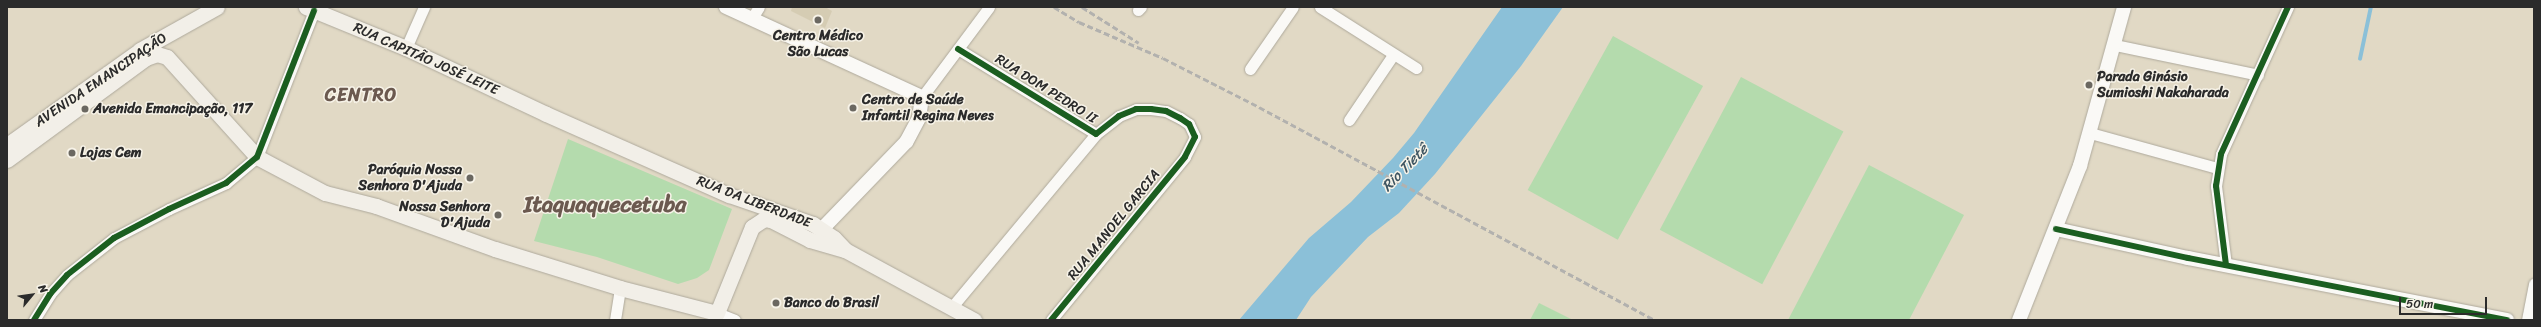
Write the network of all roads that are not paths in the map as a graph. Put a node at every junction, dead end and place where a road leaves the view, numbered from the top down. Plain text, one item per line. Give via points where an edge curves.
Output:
1 (424, 7) edge
2 (726, 7) edge
3 (989, 7) edge
4 (1293, 7) edge
5 (1320, 7) edge
6 (2124, 7) edge
7 (2288, 7) edge
8 (310, 9) edge
9 (206, 10) edge
10 (756, 13) edge
11 (2115, 45) junction
12 (406, 48) junction
13 (958, 49) junction
14 (1394, 55) junction
15 (167, 57) junction
16 (1416, 68) dead end
17 (1250, 69) dead end
18 (2258, 75) junction
19 (922, 97) junction
20 (546, 114) joint
21 (1349, 120) dead end
22 (2090, 133) junction
23 (1096, 134) junction
24 (1194, 144) joint
25 (9, 149) edge
26 (257, 156) junction
27 (2217, 168) junction
28 (728, 195) junction
29 (779, 223) junction
30 (752, 227) junction
31 (822, 229) junction
32 (2056, 229) junction
33 (845, 250) junction
34 (2226, 265) junction
35 (2534, 284) edge
36 (620, 288) junction
37 (951, 308) junction
38 (716, 313) junction
39 (34, 320) edge
40 (616, 320) edge
41 (735, 320) edge
42 (974, 320) edge
43 (1051, 320) edge
44 (2020, 320) edge
45 (2507, 320) edge
46 (2527, 320) edge

1 - 12 street
2 - 10 street
3 - 13 street
4 - 17 street
5 - 14 street
6 - 11 street
7 - 18 street
8 - 12 main road, RUA CAPITÃO JOSÉ LEITE
8 - 26 street
9 - 15 main road via 170,42
9 - 25 main road, AVENIDA EMANCIPAÇÃO via 158,39
10 - 19 street
11 - 18 street
11 - 22 street
12 - 20 main road, RUA CAPITÃO JOSÉ LEITE
13 - 19 street
13 - 23 street, RUA DOM PEDRO II
14 - 16 street
14 - 21 street
15 - 25 main road, AVENIDA EMANCIPAÇÃO via 157,54 146,58
15 - 26 main road
18 - 27 street
19 - 31 street via 919,118 906,142
20 - 28 main road, RUA DA LIBERDADE
22 - 27 street
22 - 32 street
23 - 24 street, RUA DOM PEDRO II via 1120,116 1136,109 1151,109 1166,111 1188,124 1196,137
23 - 37 street
24 - 43 street, RUA MANOEL GARCIA
26 - 36 main road via 325,193 376,206 495,249
26 - 39 street via 226,183 114,238 67,275 50,294
27 - 34 street via 2216,186
28 - 30 main road via 745,209
28 - 31 main road, RUA DA LIBERDADE via 799,218
29 - 30 main road via 764,219
29 - 31 main road via 787,223 809,232
29 - 33 main road via 810,240
30 - 38 main road
31 - 33 main road, RUA DA LIBERDADE
32 - 34 street
32 - 44 street
33 - 37 main road, RUA DA LIBERDADE
34 - 45 street
35 - 46 street
36 - 38 main road
36 - 40 street
37 - 42 main road, RUA DA LIBERDADE
38 - 41 street

